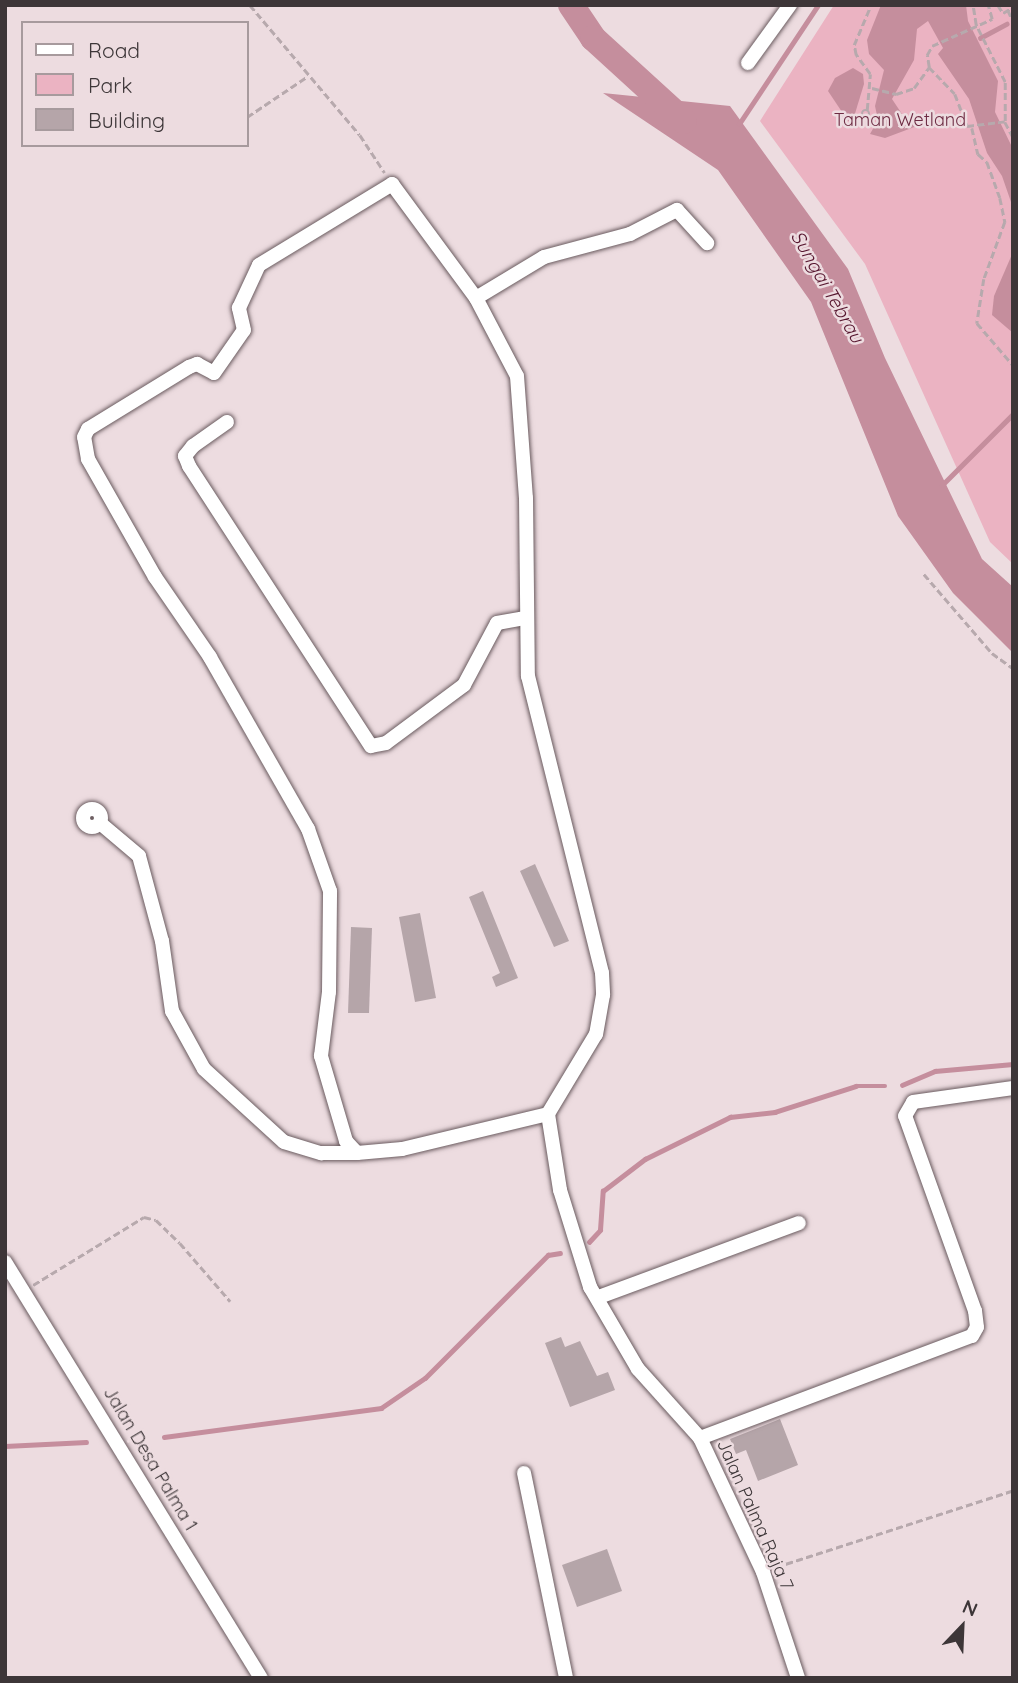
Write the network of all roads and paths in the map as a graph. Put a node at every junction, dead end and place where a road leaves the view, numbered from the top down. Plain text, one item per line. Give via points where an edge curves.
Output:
1 (250, 5) edge
2 (790, 5) edge
3 (872, 5) edge
4 (973, 5) edge
5 (988, 5) edge
6 (998, 5) edge
7 (1013, 7) edge
8 (1007, 10) junction
9 (1013, 21) edge
10 (976, 25) junction
11 (748, 64) dead end
12 (929, 67) junction
13 (308, 76) junction
14 (872, 88) junction
15 (867, 110) dead end
16 (248, 116) edge
17 (1005, 121) junction
18 (974, 128) junction
19 (1013, 137) edge
20 (392, 184) junction
21 (706, 243) dead end
22 (476, 298) junction
23 (1013, 365) edge
24 (227, 422) dead end
25 (924, 574) dead end
26 (526, 618) junction
27 (1013, 668) edge
28 (100, 824) dead end
29 (1013, 1088) edge
30 (548, 1114) junction
31 (357, 1153) junction
32 (799, 1223) dead end
33 (5, 1262) edge
34 (25, 1291) junction
35 (599, 1297) junction
36 (230, 1301) dead end
37 (700, 1438) junction
38 (524, 1473) dead end
39 (1012, 1491) edge
40 (763, 1572) junction
41 (261, 1678) edge
42 (566, 1678) edge
43 (798, 1678) edge

1 - 13 path
2 - 11 street
3 - 14 path via 855,45
4 - 10 path
5 - 10 path via 992,19
6 - 8 path via 1003,13
7 - 8 path
8 - 9 path
10 - 12 path via 937,43 927,54
10 - 17 path via 1005,82
12 - 14 path via 914,88 896,94
12 - 18 path via 947,83 962,119
13 - 16 path
13 - 20 path via 360,135
14 - 15 path
17 - 18 path
17 - 19 path
18 - 23 path via 978,154 987,162 1005,222 984,279 976,323
20 - 22 street
20 - 31 street via 259,265 239,308 244,330 214,373 197,364 189,367 88,429 84,437 88,459 155,577 210,657 307,828 330,891 329,992 321,1056 346,1141
21 - 22 street via 683,207 630,234 544,257
22 - 26 street via 517,376 526,498
24 - 26 street via 193,446 185,456 189,466 371,746 386,743 464,684 497,623
25 - 27 path via 992,653
26 - 30 street via 528,676 539,731 603,995 596,1034
28 - 31 street via 139,856 162,941 172,1011 204,1069 284,1142 321,1153
29 - 37 street via 913,1102 905,1116 975,1311 977,1327 972,1336
30 - 31 street via 402,1149
30 - 35 street, Jalan Palma Raja 7 via 560,1190 590,1287
32 - 35 street
33 - 34 street, Jalan Desa Palma 1
34 - 36 path via 144,1217 156,1220 180,1243
34 - 41 street, Jalan Desa Palma 1
35 - 37 street, Jalan Palma Raja 7 via 638,1369
37 - 40 street, Jalan Palma Raja 7
38 - 42 street
39 - 40 path
40 - 43 street, Jalan Palma Raja 7

